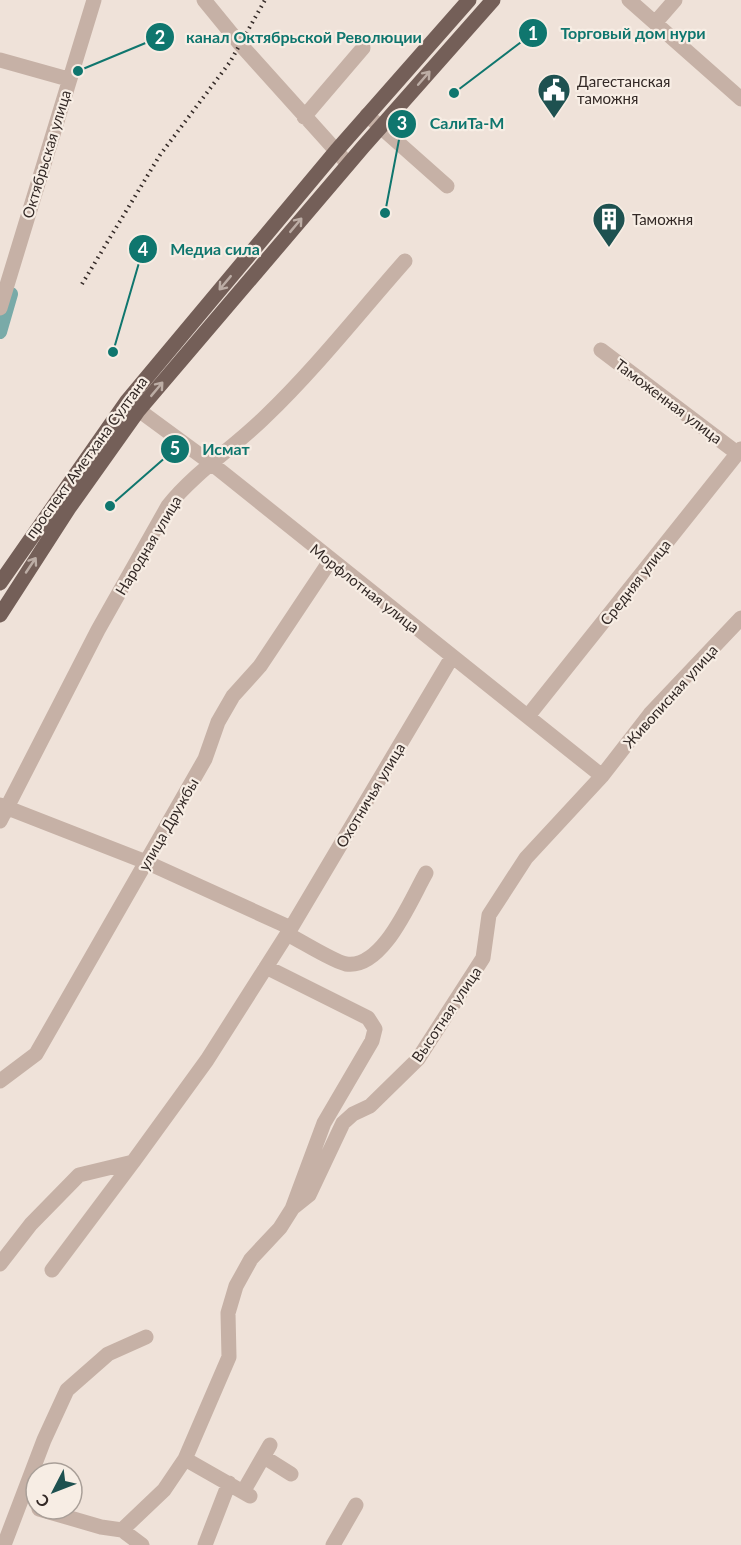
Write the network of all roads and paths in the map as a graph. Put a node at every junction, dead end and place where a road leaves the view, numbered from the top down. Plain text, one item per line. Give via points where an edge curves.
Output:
1 (94, 0) edge
2 (204, 0) edge
3 (469, 0) edge
4 (493, 0) edge
5 (629, 0) edge
6 (675, 0) edge
7 (655, 23) junction
8 (363, 48) dead end
9 (0, 60) edge
10 (68, 79) junction
11 (740, 97) edge
12 (367, 115) junction
13 (304, 117) junction
14 (380, 128) junction
15 (336, 151) junction
16 (348, 164) junction
17 (447, 186) dead end
18 (405, 261) dead end
19 (0, 308) edge
20 (600, 350) dead end
21 (133, 406) junction
22 (739, 451) edge
23 (212, 464) junction
24 (330, 561) junction
25 (0, 583) edge
26 (0, 615) edge
27 (741, 618) edge
28 (452, 657) junction
29 (528, 716) junction
30 (602, 776) junction
31 (2, 811) edge
32 (146, 862) junction
33 (426, 873) dead end
34 (289, 931) junction
35 (266, 967) junction
36 (0, 1081) edge
37 (133, 1162) junction
38 (292, 1209) junction
39 (0, 1263) edge
40 (52, 1270) dead end
41 (146, 1337) dead end
42 (185, 1459) junction
43 (40, 1461) edge
44 (291, 1473) dead end
45 (229, 1484) junction
46 (356, 1505) dead end
47 (24, 1518) edge
48 (80, 1521) edge
49 (122, 1530) junction
50 (4, 1545) edge
51 (142, 1545) edge
52 (205, 1545) edge
53 (333, 1545) edge

1 - 10 street, Октябрьская улица
2 - 13 street
3 - 12 main road
14 -> 4 main road, проспект Аметхана Султана
5 - 7 street
6 - 7 street
7 - 11 street
8 - 13 street
9 - 10 street
10 - 19 street, Октябрьская улица
12 - 14 street
12 - 15 main road
13 - 15 street
14 - 16 main road, проспект Аметхана Султана
14 - 17 street
15 - 16 street
15 -> 21 main road
21 -> 16 main road, проспект Аметхана Султана
18 - 23 street, Народная улица via 292,391
20 - 22 street, Таможенная улица
21 - 23 street, Морфлотная улица
21 - 25 main road
26 -> 21 main road, проспект Аметхана Султана
22 - 29 street, Средняя улица
23 - 24 street, Морфлотная улица
23 - 31 street, Народная улица via 168,506
24 - 28 street, Морфлотная улица
24 - 32 street, улица Дружбы via 260,666 233,696 204,759
27 - 30 street, Живописная улица via 650,714
28 - 29 street, Морфлотная улица
28 - 34 street, Охотничья улица
29 - 30 street, Морфлотная улица
30 - 38 street, Высотная улица via 512,876 489,915 483,958 418,1059 370,1106 344,1123 309,1195
31 - 32 street
32 - 34 street
32 - 36 street, улица Дружбы via 36,1054
33 - 34 street via 382,949 362,962 346,964
34 - 35 street, Охотничья улица
35 - 37 street, Охотничья улица via 207,1060
35 - 38 street, Высотная улица via 368,1018 375,1029 372,1041 324,1123
37 - 39 street via 79,1175
37 - 40 street, Охотничья улица
38 - 42 street, Высотная улица via 251,1259 236,1286 228,1313 229,1357
41 - 43 street via 108,1354 67,1390 44,1440
42 - 45 street
42 - 49 street, Высотная улица via 164,1490
44 - 45 street via 267,1451 246,1494
45 - 52 street
46 - 53 street
47 - 50 street
48 - 49 street
49 - 51 street

